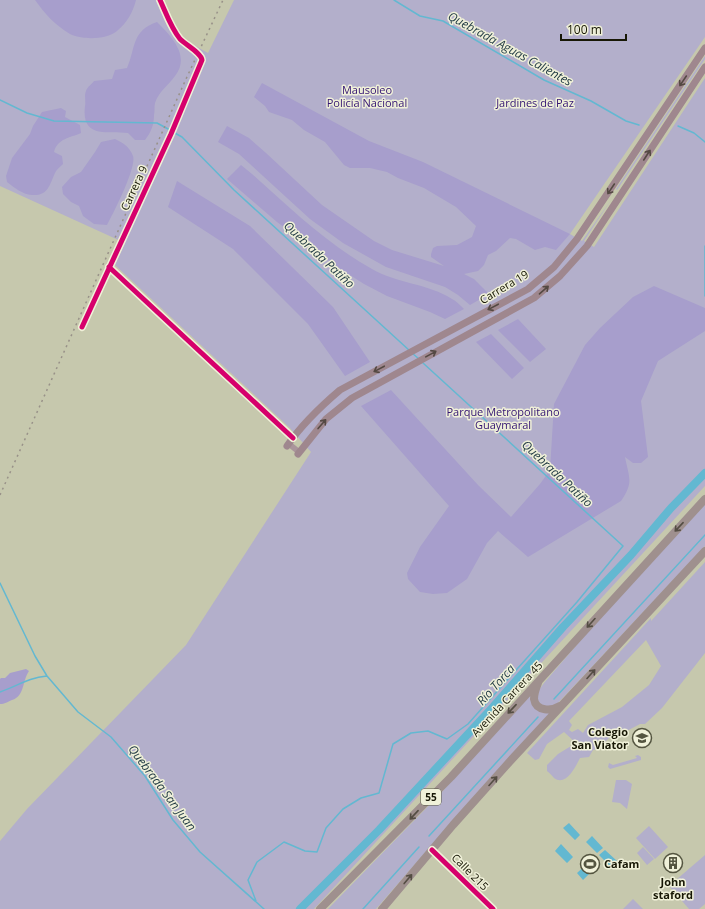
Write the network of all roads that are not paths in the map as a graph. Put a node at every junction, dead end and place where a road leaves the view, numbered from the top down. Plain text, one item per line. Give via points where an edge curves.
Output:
1 (160, 0) edge
2 (705, 48) edge
3 (705, 67) edge
4 (109, 267) junction
5 (82, 327) dead end
6 (290, 443) junction
7 (299, 453) joint
8 (705, 499) edge
9 (705, 551) edge
10 (539, 680) junction
11 (564, 703) junction
12 (432, 850) junction
13 (320, 909) edge
14 (382, 909) edge
15 (493, 909) edge

1 - 4 street, Carrera 9 via 179,38 202,60
2 -> 6 main road, Carrera 19 via 577,239 554,267 528,288 340,390 315,411
7 -> 3 main road, Carrera 19 via 326,419 352,398 534,298 560,276 587,246
4 - 5 street, Carrera 9
4 - 6 street
6 - 7 street
8 -> 10 highway, Avenida Carrera 45 / 55
11 -> 9 highway
10 - 11 highway via 534,699 541,708 552,709
10 -> 13 highway, Avenida Carrera 45 / 55 via 407,822
12 -> 11 highway
14 -> 12 highway
12 - 15 street, Calle 215

